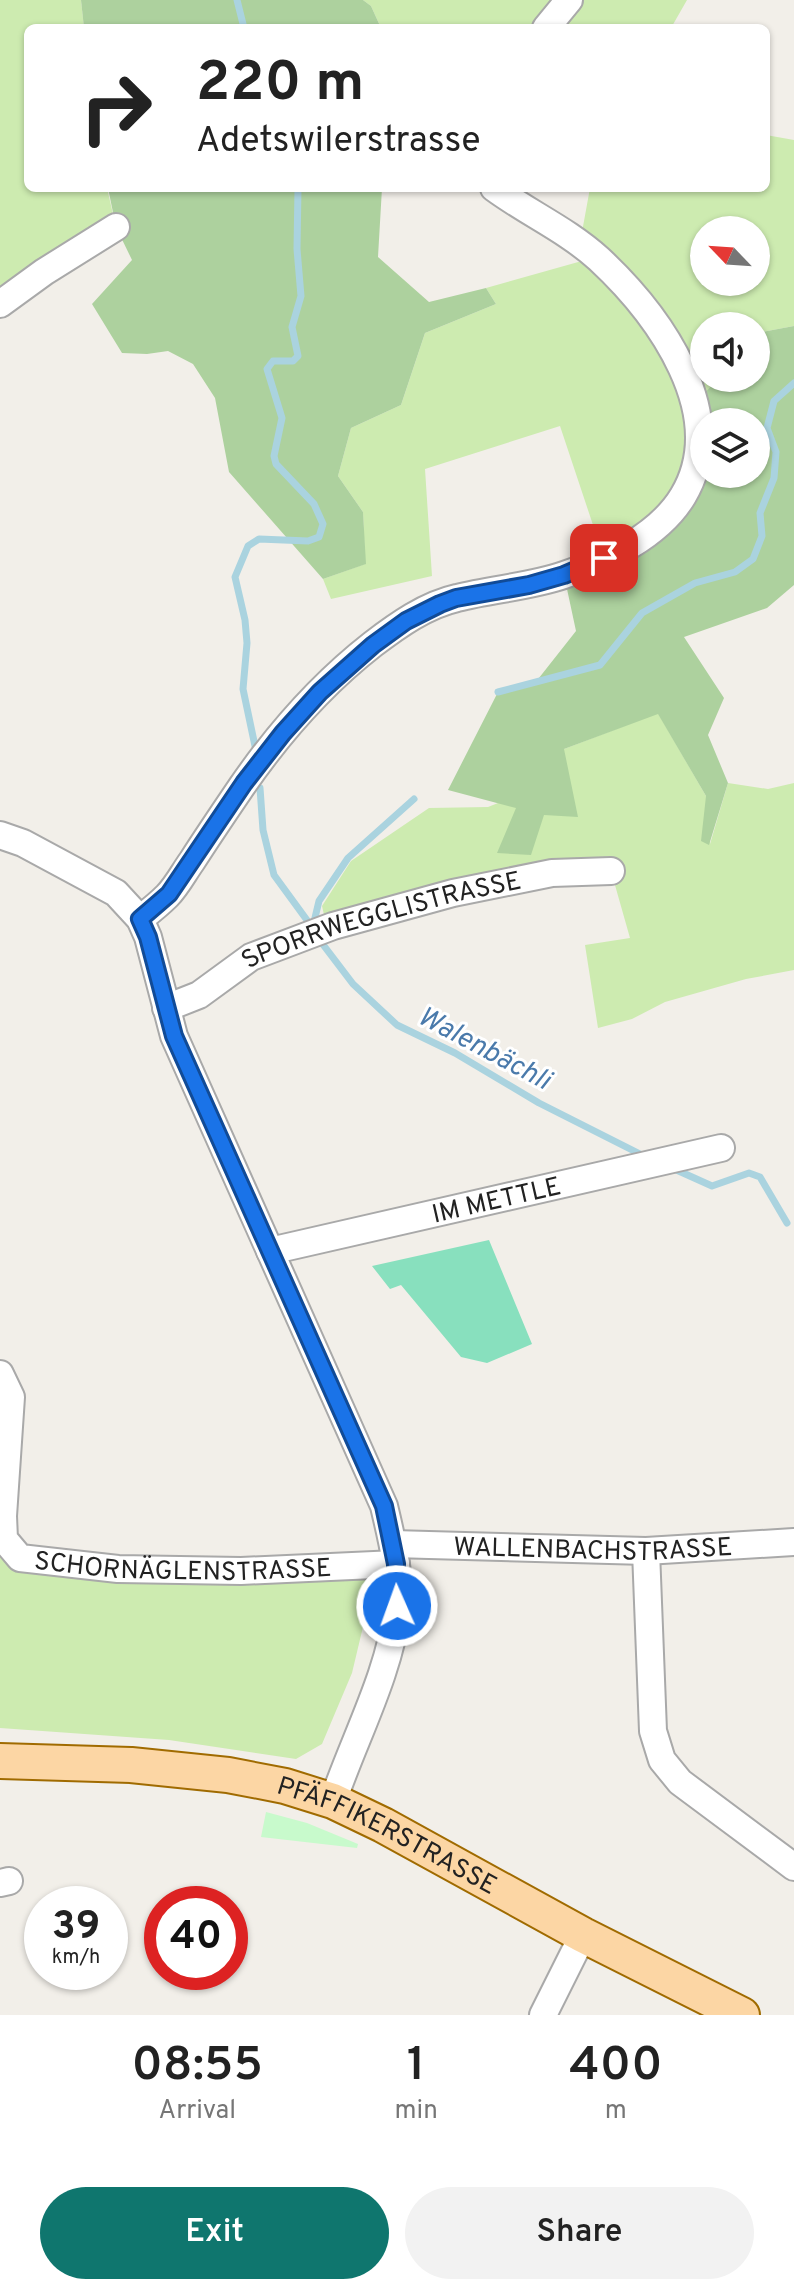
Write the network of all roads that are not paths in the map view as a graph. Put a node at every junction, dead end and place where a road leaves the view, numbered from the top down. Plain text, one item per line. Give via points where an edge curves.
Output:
1 (569, 0) edge
2 (549, 24) edge
3 (500, 192) edge
4 (116, 227) dead end
5 (0, 304) edge
6 (0, 835) edge
7 (611, 871) dead end
8 (140, 919) junction
9 (166, 1008) junction
10 (721, 1148) dead end
11 (270, 1251) junction
12 (0, 1374) edge
13 (794, 1542) edge
14 (646, 1551) junction
15 (394, 1554) junction
16 (0, 1761) edge
17 (333, 1801) junction
18 (794, 1867) edge
19 (583, 1935) junction
20 (543, 2015) edge
21 (742, 2015) edge

1 - 2 street
3 - 8 street via 596,257 638,299 668,342 699,423 696,460 683,496 647,533 604,558 529,585 440,604 373,645 283,733 169,894
4 - 5 street
6 - 8 street via 116,893
7 - 9 street, SPORRWEGGLISTRASSE via 552,873 453,893 314,933 251,957 199,995
8 - 9 street
9 - 11 street
10 - 11 street, IM METTLE
11 - 15 street via 384,1506
12 - 15 street, SCHORNÄGLENSTRASSE via 11,1397 4,1539 20,1558 118,1569 241,1571
13 - 14 street, WALLENBACHSTRASSE
14 - 15 street, WALLENBACHSTRASSE
14 - 18 street via 653,1731 662,1760 680,1782
15 - 17 street via 393,1636
16 - 17 main road, PFÄFFIKERSTRASSE via 131,1765 228,1775
17 - 19 main road, PFÄFFIKERSTRASSE
19 - 20 street
19 - 21 main road, PFÄFFIKERSTRASSE

